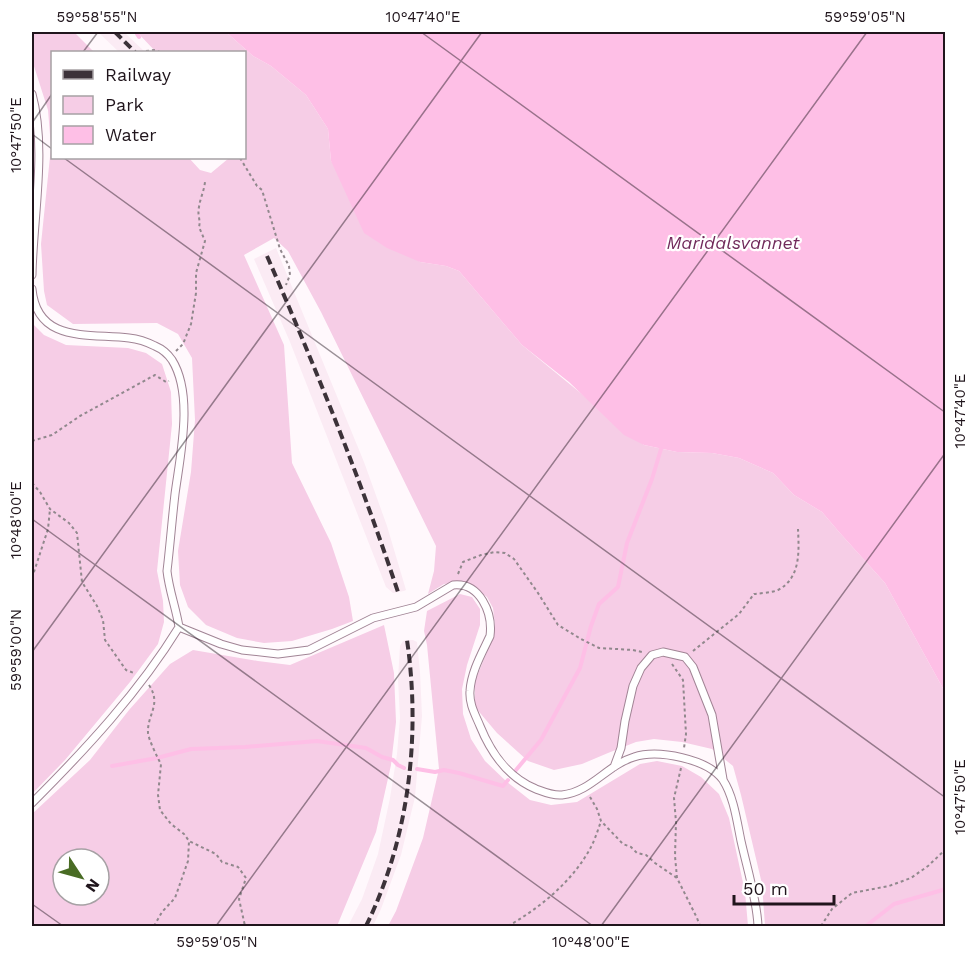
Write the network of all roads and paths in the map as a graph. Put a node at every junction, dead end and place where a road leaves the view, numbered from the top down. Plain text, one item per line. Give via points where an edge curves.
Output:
1 (146, 51) dead end
2 (158, 51) edge
3 (32, 94) edge
4 (241, 159) edge
5 (205, 182) dead end
6 (32, 275) edge
7 (286, 285) dead end
8 (32, 289) edge
9 (171, 358) junction
10 (180, 379) junction
11 (32, 441) edge
12 (32, 483) edge
13 (50, 508) junction
14 (798, 529) dead end
15 (32, 578) edge
16 (453, 585) junction
17 (179, 627) junction
18 (652, 655) junction
19 (685, 657) junction
20 (674, 665) junction
21 (145, 677) junction
22 (682, 758) junction
23 (614, 767) junction
24 (723, 781) junction
25 (588, 787) junction
26 (32, 803) edge
27 (601, 821) junction
28 (189, 841) junction
29 (945, 849) edge
30 (677, 878) junction
31 (154, 927) edge
32 (245, 927) edge
33 (508, 927) edge
34 (700, 927) edge
35 (758, 927) edge
36 (821, 927) edge

1 - 2 path
3 - 6 lane via 39,146
4 - 7 path via 262,190 289,266
5 - 9 path via 198,211 205,241 196,273 191,324 183,344
8 - 9 lane via 37,310 56,328 83,336 140,340
9 - 10 lane
10 - 11 path via 166,382 156,375 52,435
10 - 17 lane via 183,434 167,572
12 - 13 path
13 - 15 path via 48,529
13 - 21 path via 77,533 82,582 98,606 105,640 126,670
14 - 19 path via 799,557 793,577 777,590 753,594 739,614
16 - 17 lane via 416,607 373,618 309,651 278,654 242,650
16 - 18 path via 463,562 481,555 505,553 514,559 558,625 599,648
16 - 25 lane via 460,584 475,592 489,613 490,636 470,692 472,708 489,747 507,771 528,786 553,795
17 - 21 lane
18 - 19 lane via 663,652
18 - 20 path
18 - 23 lane via 633,686
19 - 20 path
19 - 24 lane via 693,667 712,716
20 - 22 path via 683,680 686,734
21 - 26 lane
21 - 28 path via 153,690 154,710 148,733 161,764 160,810
22 - 23 lane via 649,754
22 - 24 lane via 704,765
22 - 30 path via 674,798
23 - 25 lane
24 - 35 lane via 732,802
25 - 27 path
27 - 30 path via 623,844
27 - 33 path via 591,847 571,876
28 - 31 path via 188,861 175,898
28 - 32 path via 216,854 222,862 238,867 246,878 239,899
29 - 36 path via 911,879 852,893 832,909
30 - 34 path

